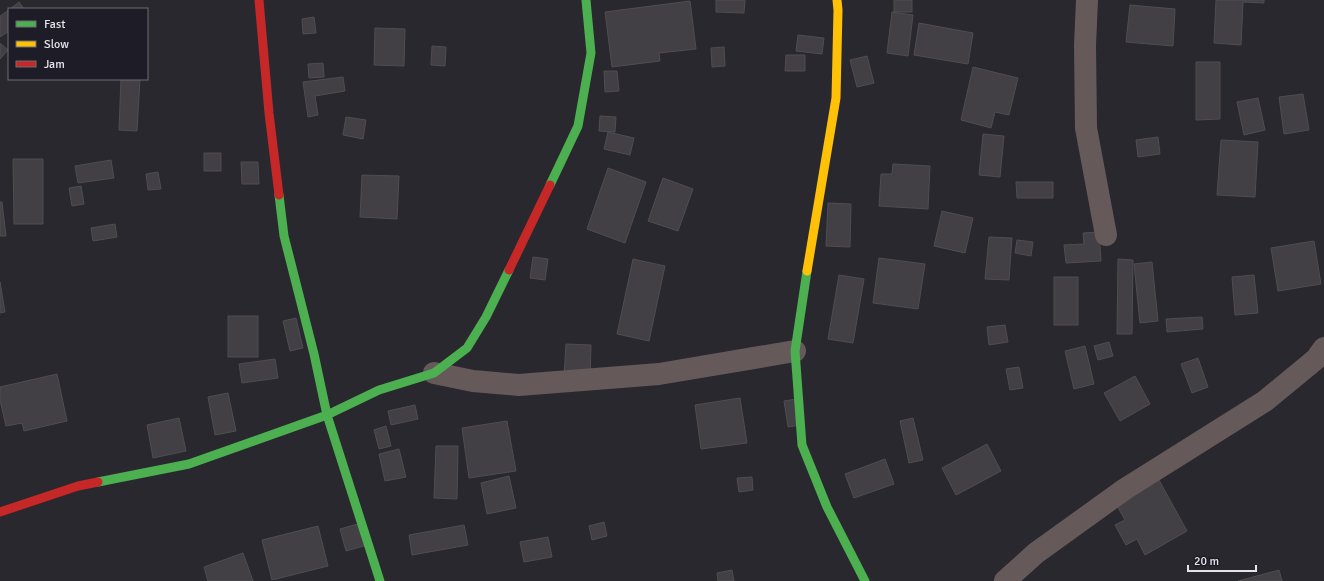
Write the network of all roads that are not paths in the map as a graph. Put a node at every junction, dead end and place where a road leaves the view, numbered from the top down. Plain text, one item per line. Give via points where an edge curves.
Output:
1 (259, 0) edge
2 (586, 0) edge
3 (836, 0) edge
4 (1087, 0) edge
5 (1106, 235) dead end
6 (1324, 348) edge
7 (795, 351) junction
8 (434, 373) junction
9 (327, 415) junction
10 (0, 512) edge
11 (380, 581) edge
12 (865, 581) edge
13 (1005, 581) edge

1 - 9 street via 284,236
2 - 8 street via 591,52 578,126 486,317 467,348
3 - 7 street via 836,98
4 - 5 street via 1086,128
6 - 13 street via 1316,359 1264,401 1125,489 1036,553
7 - 8 street via 659,374 518,386
7 - 12 street via 802,445 827,508
8 - 9 street via 379,390
9 - 10 street via 188,464 78,486
9 - 11 street

